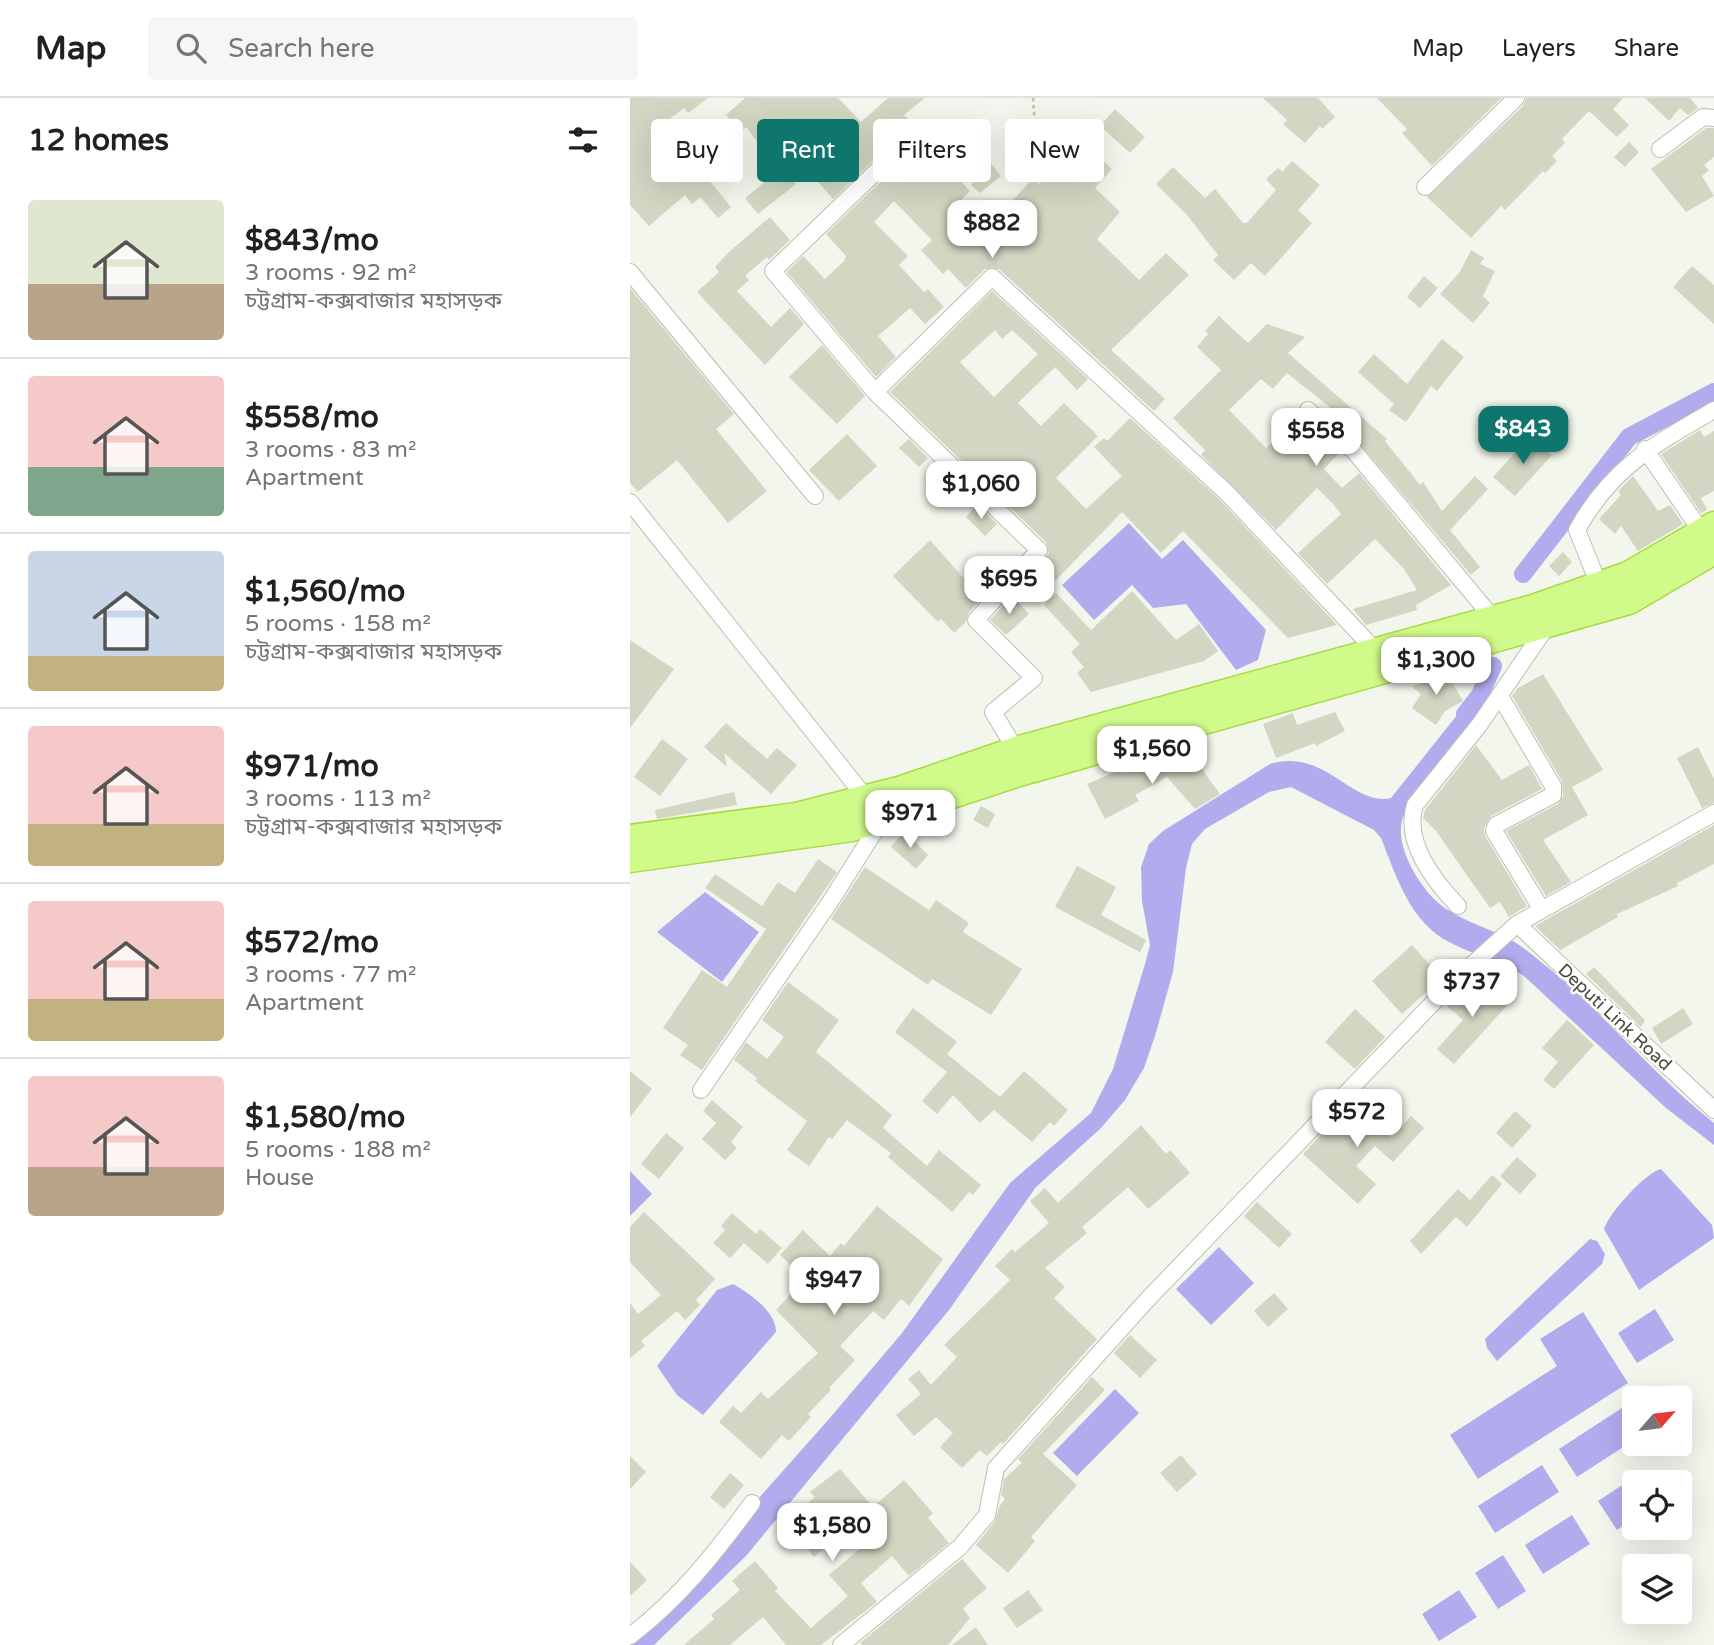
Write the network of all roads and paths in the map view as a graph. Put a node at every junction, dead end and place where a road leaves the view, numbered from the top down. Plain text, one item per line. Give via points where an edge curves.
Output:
1 (1033, 98) edge
2 (1516, 98) edge
3 (1714, 118) edge
4 (1035, 119) edge
5 (1660, 149) dead end
6 (873, 175) edge
7 (1425, 187) dead end
8 (630, 272) edge
9 (875, 392) junction
10 (1308, 410) dead end
11 (1714, 410) edge
12 (1646, 449) junction
13 (815, 496) dead end
14 (630, 502) edge
15 (1710, 537) edge
16 (1599, 585) junction
17 (1492, 617) junction
18 (1547, 626) junction
19 (1374, 649) junction
20 (1500, 696) junction
21 (1016, 750) junction
22 (874, 808) junction
23 (1714, 813) edge
24 (630, 838) edge
25 (630, 859) edge
26 (1458, 906) dead end
27 (1542, 910) junction
28 (1512, 930) junction
29 (701, 1090) dead end
30 (1714, 1110) edge
31 (752, 1503) dead end
32 (630, 1636) edge
33 (841, 1645) edge

1 - 4 path
2 - 7 street
3 - 5 street via 1703,117
6 - 9 street via 773,271
8 - 13 street
9 - 19 street via 992,277 1226,492
9 - 21 street via 1039,550 975,620 1034,678 993,712
10 - 17 street via 1353,450
11 - 12 street
12 - 15 street
12 - 16 street via 1611,480 1577,530
14 - 22 street
15 - 16 highway
15 - 18 highway via 1629,601
16 - 17 highway
17 - 19 highway
18 - 20 street
18 - 22 highway via 1019,773
19 - 21 highway
20 - 26 street via 1415,805 1412,816 1430,876
20 - 27 street via 1553,786 1553,794 1496,825 1494,831
21 - 22 highway via 902,789
22 - 24 highway
22 - 25 highway via 852,828
22 - 29 street via 832,899
23 - 27 street
27 - 28 street
28 - 30 street, Deputi Link Road
28 - 33 street via 1454,981 1147,1300 996,1468 988,1515 960,1548
31 - 32 street via 712,1557 659,1614

